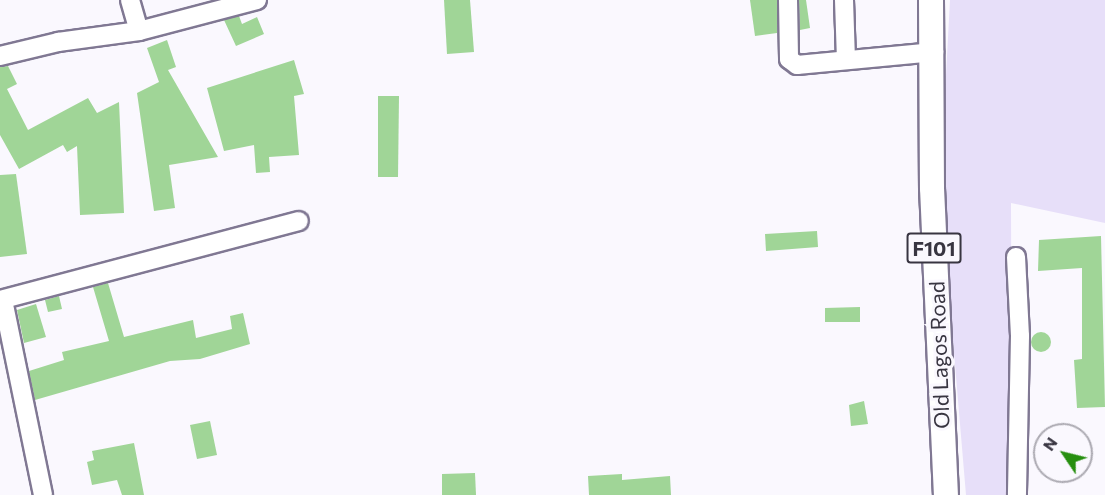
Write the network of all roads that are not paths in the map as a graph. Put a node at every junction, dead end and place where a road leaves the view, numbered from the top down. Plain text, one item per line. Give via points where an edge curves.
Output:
1 (130, 0) edge
2 (257, 0) edge
3 (788, 0) edge
4 (844, 0) edge
5 (931, 0) edge
6 (139, 31) junction
7 (934, 52) junction
8 (0, 56) edge
9 (846, 60) junction
10 (299, 222) dead end
11 (1016, 256) dead end
12 (2, 300) edge
13 (43, 495) edge
14 (946, 495) edge
15 (1017, 495) edge

1 - 6 street
2 - 6 street
3 - 9 street via 793,63
4 - 9 street
5 - 7 main road, Old Lagos Road / F101
6 - 8 street via 57,42
7 - 9 street
7 - 14 main road, Old Lagos Road / F101 via 932,188
10 - 12 street
11 - 15 street via 1020,336
12 - 13 street

